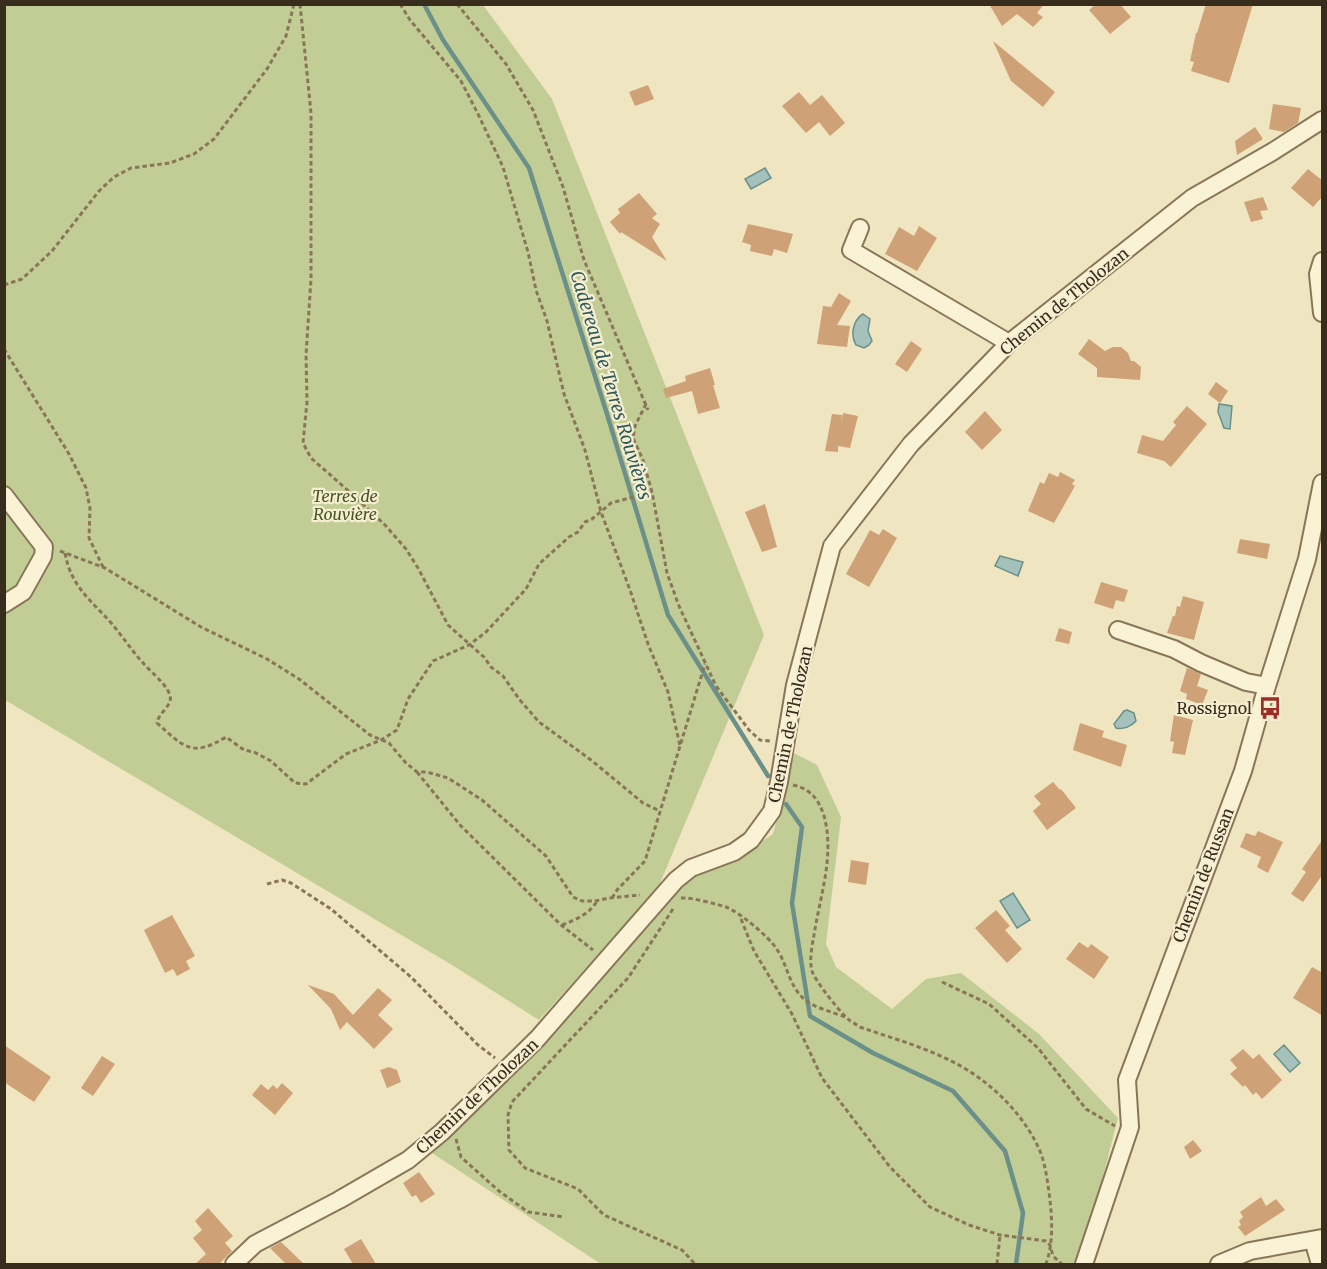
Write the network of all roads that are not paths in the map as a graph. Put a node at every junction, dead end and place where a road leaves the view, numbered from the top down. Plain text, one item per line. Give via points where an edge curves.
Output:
1 (1323, 120) edge
2 (860, 228) dead end
3 (1323, 261) edge
4 (1323, 313) edge
5 (1009, 343) junction
6 (1323, 483) edge
7 (4, 495) edge
8 (4, 604) edge
9 (1119, 630) dead end
10 (1267, 686) junction
11 (1318, 1239) edge
12 (234, 1264) edge
13 (1087, 1264) edge
14 (1219, 1264) edge
15 (1320, 1264) edge

1 - 5 street, Chemin de Tholozan via 1192,198
2 - 5 street via 851,250
3 - 4 street via 1318,274
5 - 12 street, Chemin de Tholozan via 911,444 832,546 795,685 772,811 751,840 734,852 691,868 676,880 538,1038 452,1124 408,1160 255,1244
6 - 10 street, Chemin de Russan via 1307,559
7 - 8 street via 44,547 23,592
9 - 10 street
10 - 13 street, Chemin de Russan via 1243,771 1126,1080 1130,1127
11 - 14 street via 1250,1251
11 - 15 street

